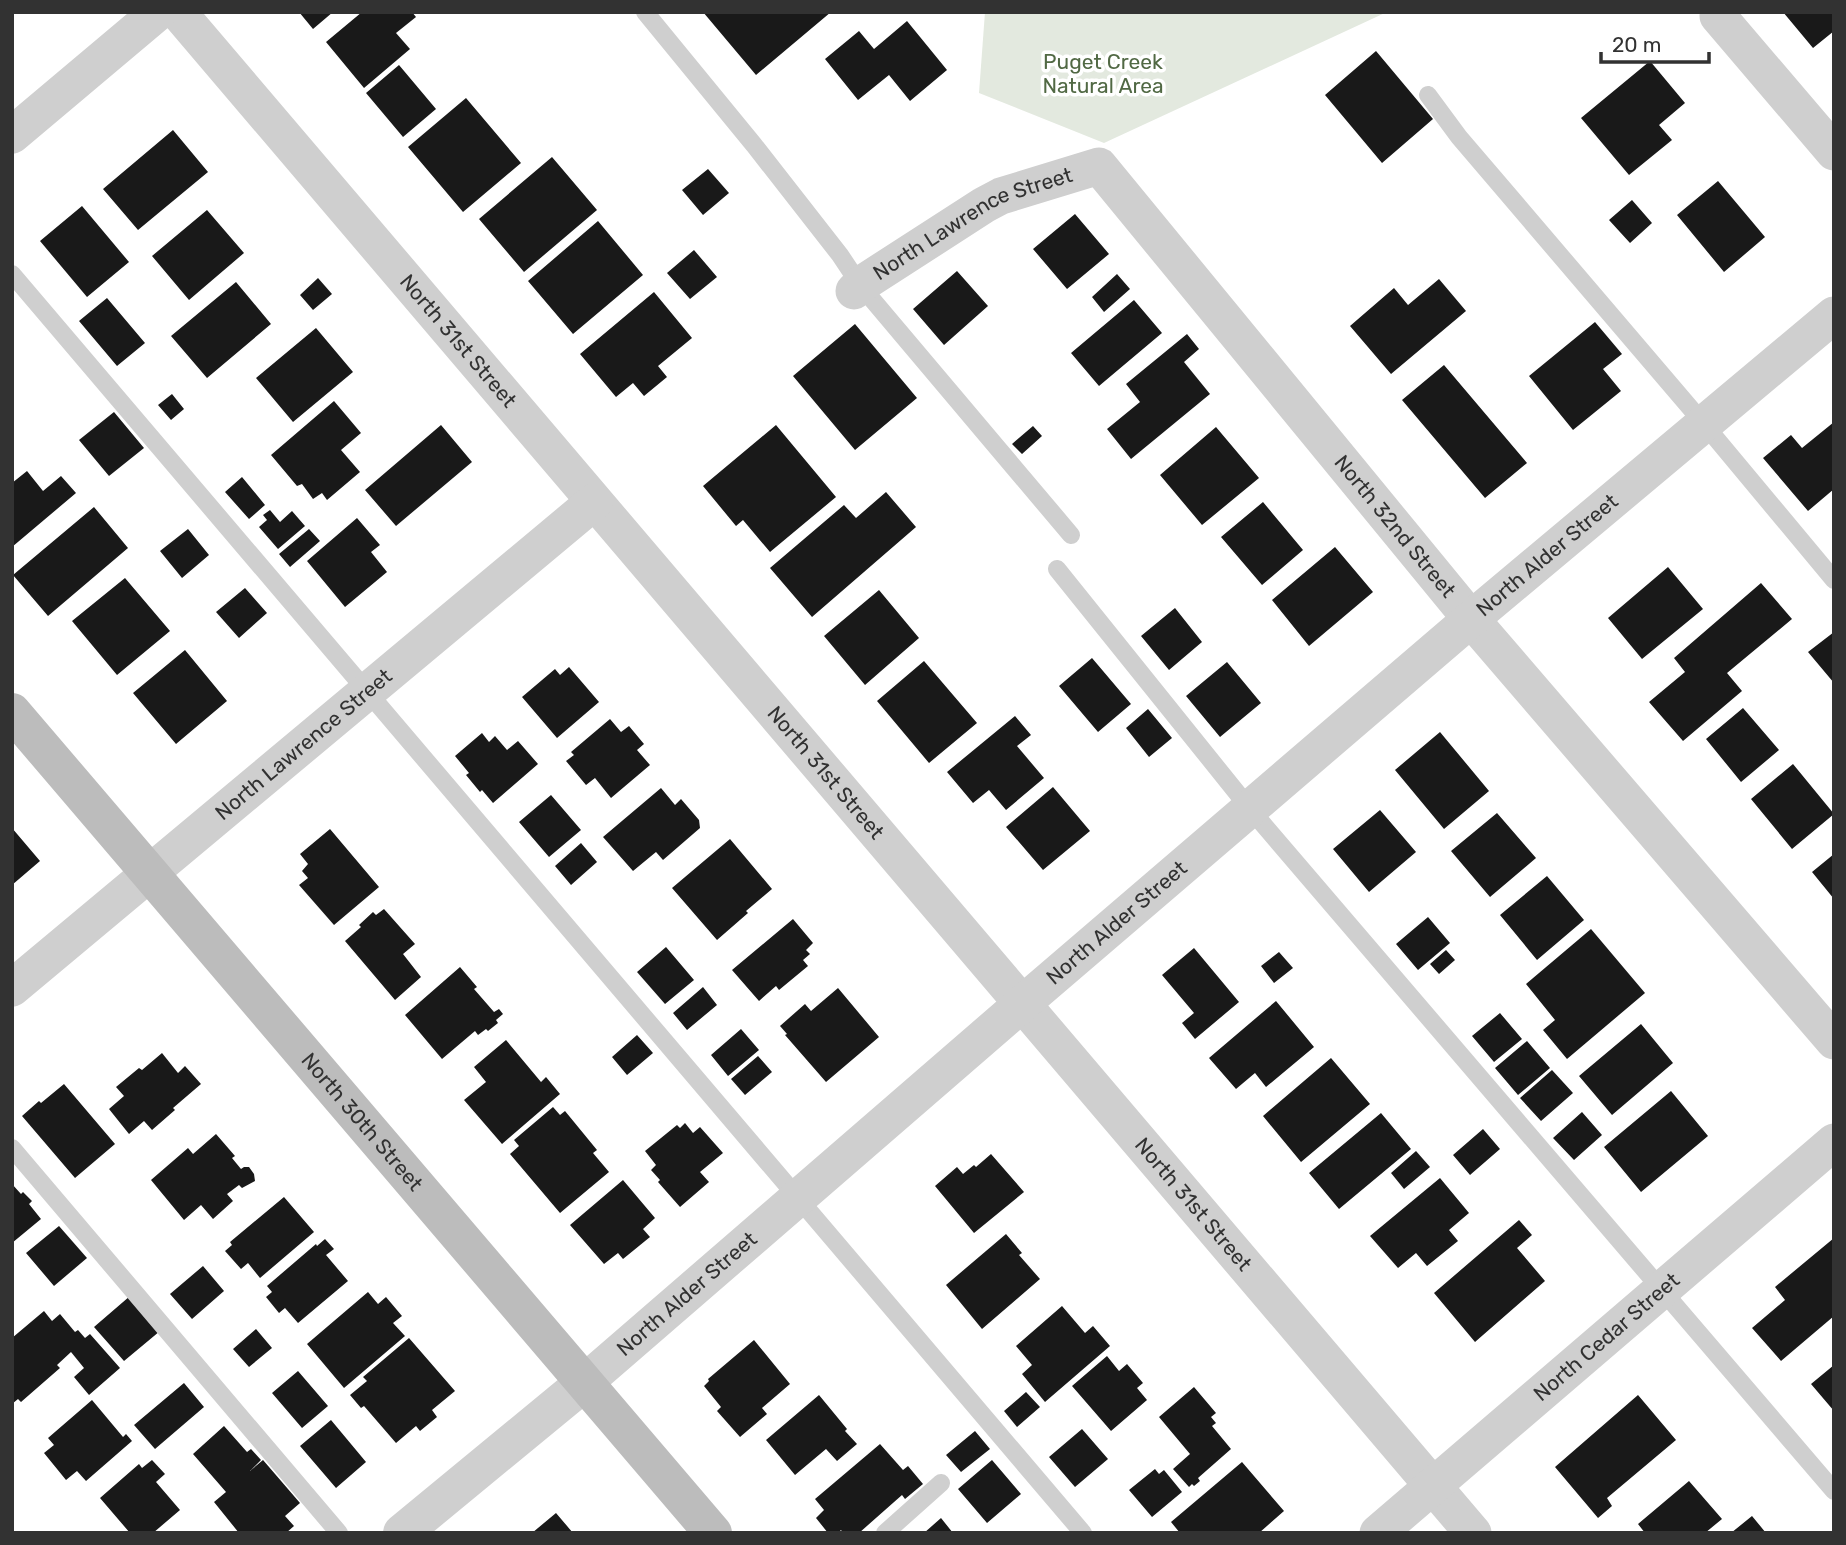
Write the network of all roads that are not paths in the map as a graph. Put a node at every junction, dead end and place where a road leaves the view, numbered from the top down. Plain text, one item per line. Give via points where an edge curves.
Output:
1 (158, 12) edge
2 (178, 12) edge
3 (645, 12) edge
4 (1718, 16) dead end
5 (1428, 95) dead end
6 (12, 135) edge
7 (1834, 152) edge
8 (1099, 166) joint
9 (12, 274) edge
10 (857, 288) junction
11 (1834, 315) edge
12 (1704, 424) junction
13 (594, 502) junction
14 (1071, 535) dead end
15 (1057, 569) dead end
16 (1834, 580) edge
17 (1471, 619) junction
18 (368, 691) junction
19 (12, 712) edge
20 (1250, 809) junction
21 (150, 874) junction
22 (12, 988) edge
23 (1023, 1003) junction
24 (1834, 1041) edge
25 (1834, 1142) edge
26 (12, 1148) edge
27 (797, 1198) junction
28 (1661, 1289) junction
29 (584, 1383) junction
30 (941, 1483) dead end
31 (1433, 1486) junction
32 (1834, 1491) edge
33 (339, 1533) edge
34 (402, 1533) edge
35 (713, 1533) edge
36 (885, 1533) edge
37 (1083, 1533) edge
38 (1378, 1533) edge
39 (1473, 1533) edge

1 - 6 street
2 - 13 street, North 31st Street
3 - 10 lane via 840,255
4 - 7 street
5 - 12 lane
8 - 10 street, North Lawrence Street via 1001,196
8 - 17 street, North 32nd Street
9 - 18 lane
10 - 14 lane
11 - 12 street, North Alder Street
12 - 16 lane
12 - 17 street, North Alder Street
13 - 18 street, North Lawrence Street
13 - 23 street, North 31st Street
15 - 20 lane
17 - 20 street, North Alder Street
17 - 24 street, North 32nd Street
18 - 21 street, North Lawrence Street
18 - 27 lane
19 - 21 main road, North 30th Street
20 - 23 street, North Alder Street
20 - 28 lane
21 - 22 street, North Lawrence Street
21 - 29 main road, North 30th Street
23 - 27 street, North Alder Street
23 - 31 street, North 31st Street
25 - 28 street, North Cedar Street
26 - 33 lane
27 - 29 street, North Alder Street
27 - 37 lane
28 - 31 street, North Cedar Street
28 - 32 lane
29 - 34 street, North Alder Street
29 - 35 main road, North 30th Street
30 - 36 lane
31 - 38 street, North Cedar Street
31 - 39 street, North 31st Street

